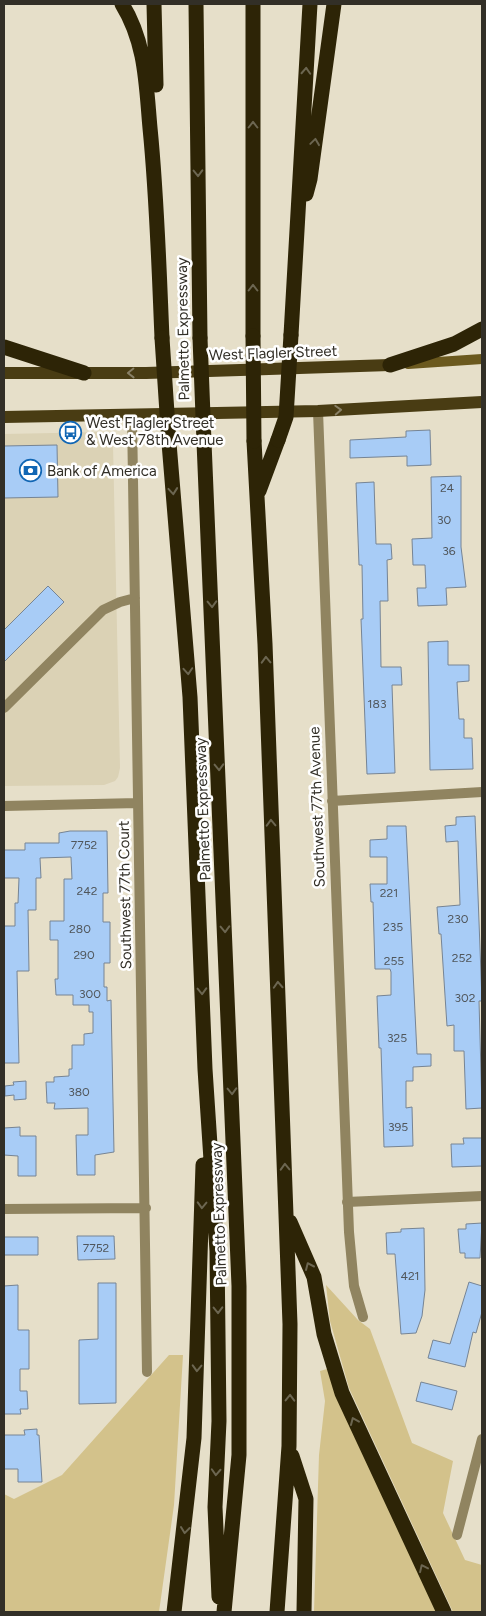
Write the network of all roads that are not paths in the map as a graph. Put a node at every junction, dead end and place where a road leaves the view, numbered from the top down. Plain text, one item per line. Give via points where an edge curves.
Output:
1 (122, 4) edge
2 (154, 4) edge
3 (196, 4) edge
4 (252, 4) edge
5 (310, 4) edge
6 (334, 4) edge
7 (155, 177) junction
8 (297, 224) junction
9 (482, 330) edge
10 (4, 347) edge
11 (482, 359) edge
12 (390, 365) junction
13 (4, 373) edge
14 (84, 373) junction
15 (482, 402) edge
16 (318, 411) junction
17 (132, 416) junction
18 (4, 417) edge
19 (257, 497) junction
20 (135, 598) junction
21 (4, 708) edge
22 (482, 792) edge
23 (332, 801) junction
24 (138, 803) junction
25 (4, 806) edge
26 (206, 1069) junction
27 (482, 1196) edge
28 (347, 1202) junction
29 (146, 1208) junction
30 (4, 1209) edge
31 (287, 1215) junction
32 (363, 1317) dead end
33 (147, 1372) dead end
34 (482, 1443) edge
35 (289, 1446) junction
36 (457, 1535) dead end
37 (174, 1612) edge
38 (219, 1612) edge
39 (224, 1612) edge
40 (277, 1612) edge
41 (304, 1612) edge
42 (444, 1612) edge

1 - 7 highway via 138,35 143,54
2 - 7 highway
3 -> 39 highway, Palmetto Expressway, bridge via 200,338 239,1304 239,1455
19 -> 4 highway, bridge
8 -> 5 highway
8 -> 6 highway via 310,179
7 -> 26 highway, bridge via 169,443 190,697
8 - 19 highway, bridge via 286,418
9 - 12 highway via 454,344
10 - 14 highway
11 - 12 main road, West Flagler Street
12 -> 14 main road, West Flagler Street
13 - 14 main road, West Flagler Street
16 -> 15 main road
16 - 17 main road
16 - 23 street, Southwest 77th Avenue
17 - 18 main road
17 - 20 street, Southwest 77th Court
31 -> 19 highway
20 - 21 street via 103,610
20 - 24 street, Southwest 77th Court
22 - 23 street
23 - 28 street, Southwest 77th Avenue
24 - 25 street
24 - 29 street, Southwest 77th Court
26 -> 37 highway via 194,1438
26 -> 38 highway via 217,1261 219,1421 215,1507
27 - 28 street
28 - 32 street, Southwest 77th Avenue via 354,1286
29 - 30 street
29 - 33 street, Southwest 77th Court
35 -> 31 highway
42 -> 31 highway via 342,1393 324,1334 314,1277
34 - 36 street
35 - 40 highway
35 - 41 highway via 306,1499

